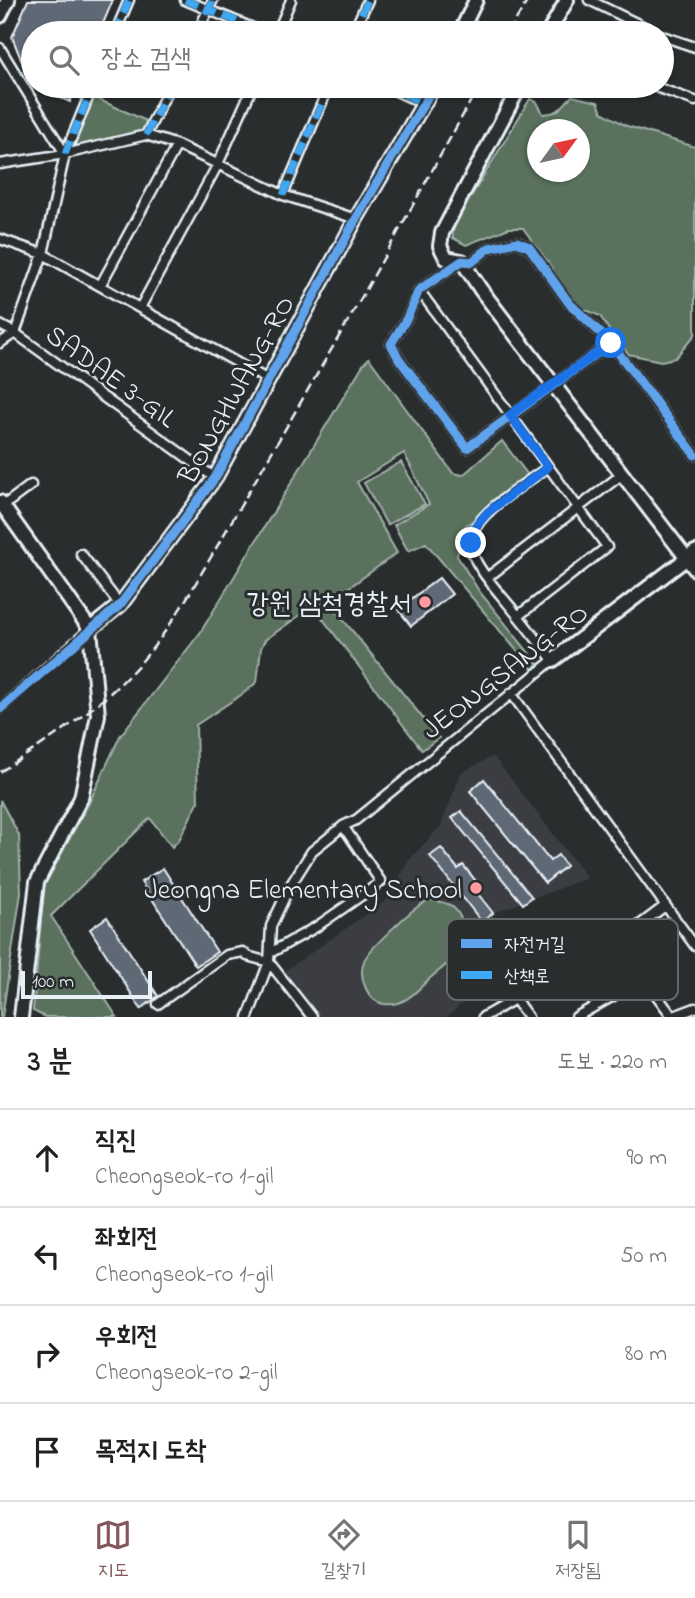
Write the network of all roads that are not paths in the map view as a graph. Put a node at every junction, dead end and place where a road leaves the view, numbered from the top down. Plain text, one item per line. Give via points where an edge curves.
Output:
1 (8, 0) edge
2 (129, 0) edge
3 (185, 0) edge
4 (213, 0) edge
5 (291, 0) edge
6 (368, 0) edge
7 (476, 0) edge
8 (567, 0) edge
9 (589, 0) edge
10 (208, 10) junction
11 (0, 16) edge
12 (120, 21) edge
13 (203, 21) edge
14 (235, 21) edge
15 (282, 21) edge
16 (358, 21) edge
17 (466, 21) edge
18 (555, 21) edge
19 (632, 21) edge
20 (674, 40) edge
21 (695, 47) edge
22 (0, 48) edge
23 (21, 82) edge
24 (674, 94) edge
25 (31, 98) edge
26 (88, 98) edge
27 (164, 98) edge
28 (248, 98) edge
29 (324, 98) edge
30 (412, 98) edge
31 (428, 98) edge
32 (514, 98) edge
33 (695, 101) edge
34 (425, 104) junction
35 (146, 135) junction
36 (177, 145) junction
37 (65, 154) junction
38 (0, 164) edge
39 (217, 166) junction
40 (283, 195) junction
41 (356, 219) junction
42 (0, 239) edge
43 (43, 254) junction
44 (462, 261) junction
45 (100, 286) junction
46 (419, 290) junction
47 (140, 308) junction
48 (0, 325) edge
49 (15, 333) junction
50 (0, 343) edge
51 (611, 343) junction
52 (268, 380) junction
53 (553, 385) junction
54 (510, 415) junction
55 (695, 455) edge
56 (548, 467) junction
57 (621, 475) junction
58 (215, 478) junction
59 (31, 485) dead end
60 (577, 507) junction
61 (3, 510) edge
62 (80, 554) dead end
63 (692, 560) edge
64 (488, 578) junction
65 (120, 605) junction
66 (518, 616) junction
67 (90, 629) junction
68 (553, 660) junction
69 (511, 693) junction
70 (0, 709) edge
71 (343, 825) junction
72 (666, 906) junction
73 (648, 919) edge
74 (675, 919) edge
75 (678, 923) edge
76 (695, 946) edge
77 (269, 957) junction
78 (513, 1000) edge
79 (516, 1000) edge
80 (606, 1000) edge
81 (660, 1000) edge
82 (158, 1004) dead end
83 (695, 1008) edge
84 (20, 1017) edge
85 (248, 1017) edge
86 (312, 1017) edge
87 (483, 1017) edge
88 (528, 1017) edge
89 (576, 1017) edge
90 (672, 1017) edge

1 - 11 street
2 - 12 street
3 - 10 street
4 - 10 street
5 - 15 street
6 - 16 street
7 - 17 street
8 - 18 street
9 - 19 street
10 - 13 street
10 - 14 street
20 - 21 street
22 - 23 street
24 - 33 street
25 - 37 street
26 - 37 street
27 - 35 street
28 - 39 street
29 - 40 street
30 - 34 street
31 - 34 street, BONGHWANG-RO
32 - 44 street via 442,233 440,246 446,258
34 - 41 street, BONGHWANG-RO
35 - 36 street
35 - 37 street
36 - 39 street
36 - 45 street
37 - 38 street
37 - 43 street
39 - 40 street
39 - 47 street
40 - 41 street
41 - 52 street, BONGHWANG-RO
42 - 43 street, BONGHWANG-RO
43 - 45 street, BONGHWANG-RO
43 - 49 street
44 - 46 street
44 - 51 street via 472,262 489,248 506,243 529,247 569,303
44 - 53 street
45 - 47 street, BONGHWANG-RO
46 - 54 street
46 - 54 street via 391,344 399,359 467,448
47 - 52 street, BONGHWANG-RO
48 - 49 street, SADAE 3-GIL
49 - 50 street
49 - 58 street, SADAE 3-GIL
51 - 53 street
51 - 55 street
52 - 58 street, BONGHWANG-RO
53 - 54 street
53 - 57 street
54 - 56 street
56 - 60 street
56 - 64 street via 475,527 471,543 475,559
57 - 60 street
57 - 63 street
58 - 65 street, BONGHWANG-RO
59 - 61 street
60 - 64 street
60 - 66 street via 607,547
61 - 67 street
62 - 65 street
63 - 68 street, JEONGSANG-RO
64 - 66 street
65 - 67 street, BONGHWANG-RO
66 - 68 street
67 - 70 street, BONGHWANG-RO
67 - 84 street via 99,715 81,798 37,882
68 - 69 street, JEONGSANG-RO
69 - 71 street, JEONGSANG-RO via 356,820
69 - 72 street
71 - 77 street, JEONGSANG-RO via 312,851 290,886 271,926
71 - 77 street via 381,882
72 - 73 street
72 - 74 street
75 - 76 street
77 - 82 street via 247,956 243,951 227,955
77 - 85 street, JEONGSANG-RO
77 - 86 street
78 - 87 street
79 - 88 street
80 - 89 street
81 - 90 street
83 - 90 street

